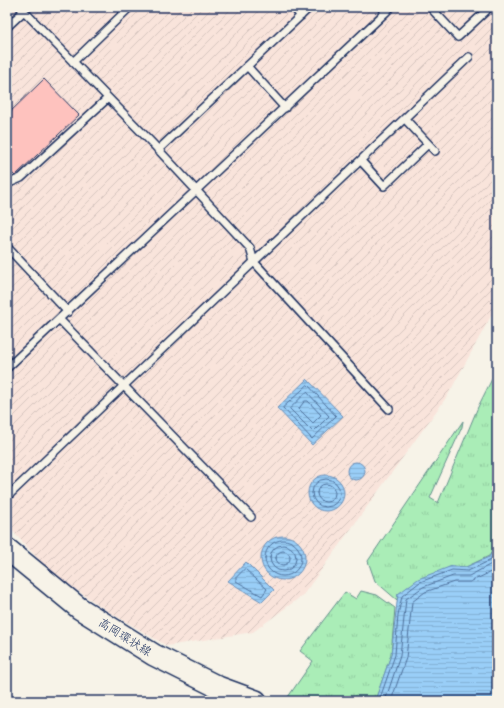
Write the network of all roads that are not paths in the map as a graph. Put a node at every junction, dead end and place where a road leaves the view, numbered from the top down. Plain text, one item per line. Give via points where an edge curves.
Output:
1 (130, 7) edge
2 (293, 7) edge
3 (310, 7) edge
4 (430, 7) edge
5 (483, 7) edge
6 (22, 9) edge
7 (386, 9) edge
8 (301, 16) junction
9 (7, 27) edge
10 (470, 57) dead end
11 (73, 62) junction
12 (247, 66) junction
13 (108, 98) junction
14 (284, 108) junction
15 (405, 119) junction
16 (428, 144) junction
17 (158, 150) junction
18 (435, 151) dead end
19 (361, 161) junction
20 (7, 184) edge
21 (196, 192) junction
22 (7, 247) edge
23 (254, 262) junction
24 (68, 312) junction
25 (60, 319) junction
26 (7, 368) edge
27 (123, 386) junction
28 (389, 409) dead end
29 (8, 496) edge
30 (251, 517) dead end
31 (7, 549) edge
32 (256, 701) edge

1 - 11 lane
2 - 8 lane
3 - 8 lane
4 - 5 lane via 458,37 486,11
6 - 9 lane
6 - 11 lane
7 - 14 lane
8 - 12 lane
10 - 15 lane
11 - 13 lane
12 - 14 lane
12 - 17 lane
13 - 17 lane
13 - 20 lane via 21,178
14 - 21 lane
15 - 16 lane
15 - 19 lane
16 - 18 lane
16 - 19 lane via 384,186
17 - 21 lane
19 - 23 lane
21 - 23 lane via 250,248
21 - 24 lane
22 - 24 lane
23 - 27 lane
23 - 28 lane
24 - 25 lane
25 - 26 lane
25 - 27 lane
27 - 29 lane
27 - 30 lane
31 - 32 main road, 高岡環状線 via 79,608 154,655 218,687

